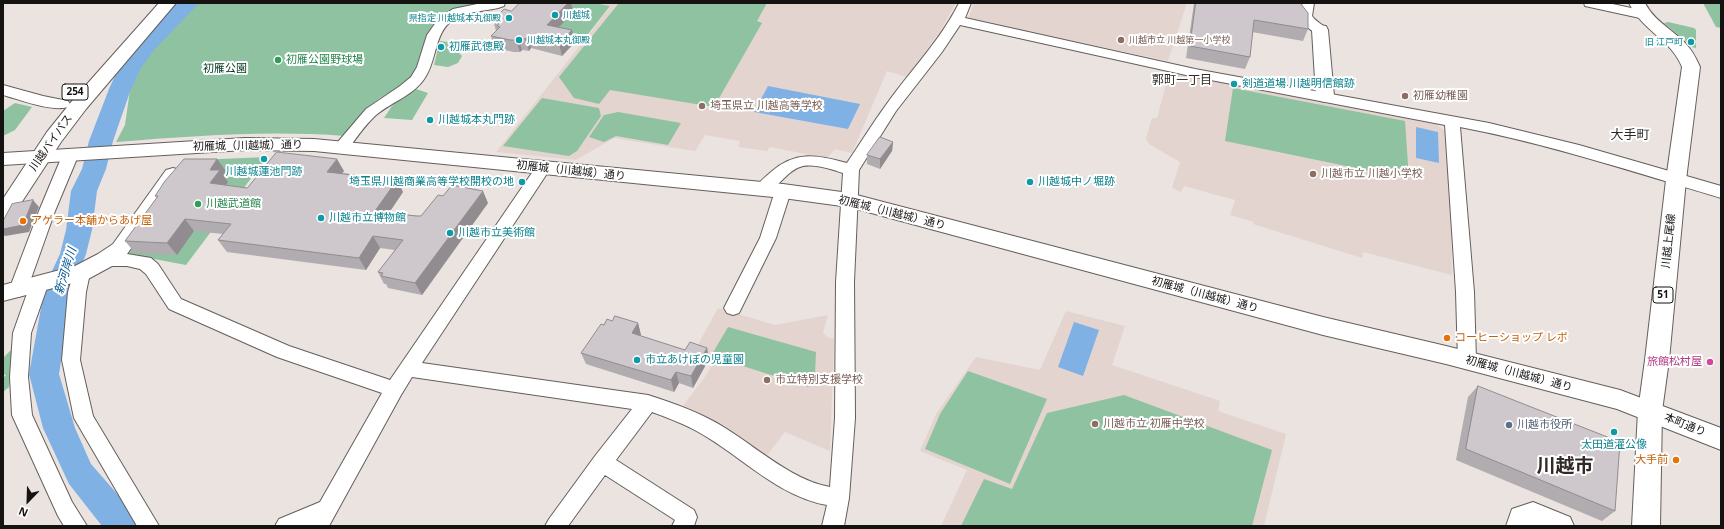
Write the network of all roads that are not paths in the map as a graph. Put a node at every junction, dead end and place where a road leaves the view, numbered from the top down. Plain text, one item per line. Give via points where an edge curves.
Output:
1 (155, 3) edge
2 (168, 3) edge
3 (499, 3) edge
4 (965, 3) edge
5 (1308, 3) edge
6 (1590, 3) edge
7 (1639, 8) edge
8 (957, 20) junction
9 (1320, 30) joint
10 (3, 90) edge
11 (1325, 96) junction
12 (63, 104) junction
13 (1452, 120) junction
14 (194, 147) junction
15 (342, 147) junction
16 (76, 156) junction
17 (32, 158) junction
18 (3, 159) edge
19 (543, 168) junction
20 (851, 170) junction
21 (1676, 180) junction
22 (3, 188) edge
23 (762, 190) junction
24 (783, 191) junction
25 (1721, 192) edge
26 (849, 200) junction
27 (3, 215) edge
28 (105, 260) junction
29 (81, 273) junction
30 (39, 285) junction
31 (10, 291) edge
32 (733, 308) dead end
33 (1467, 361) junction
34 (408, 369) junction
35 (394, 389) junction
36 (648, 403) junction
37 (1650, 411) junction
38 (1721, 439) edge
39 (602, 462) junction
40 (839, 498) junction
41 (322, 517) edge
42 (76, 526) edge
43 (148, 526) edge
44 (286, 526) edge
45 (556, 526) edge
46 (683, 526) edge
47 (833, 526) edge
48 (1520, 526) edge
49 (1561, 526) edge
50 (1646, 526) edge

1 - 12 main road, 川越バイパス / 254
2 - 17 main road, 川越バイパス / 254
3 - 15 street via 465,10 443,21 435,30 427,61 418,79 366,116
4 - 8 street
5 - 9 street via 1305,16
6 - 7 street
7 - 21 main road, 川越上尾線 / 51 via 1682,50 1691,67
8 - 11 street via 1195,73
8 - 20 street via 891,108
9 - 11 street
10 - 12 street
11 - 13 street
12 - 17 main road, 川越バイパス / 254
13 - 21 street via 1556,144
13 - 33 street via 1465,292
14 - 15 street, 初雁城（川越城）通り via 278,144
14 - 16 street, 初雁城（川越城）通り
14 - 28 street via 120,249
15 - 19 street, 初雁城（川越城）通り
16 - 17 street, 初雁城（川越城）通り
16 - 31 street via 46,211
17 - 18 street, 初雁城（川越城）通り
17 - 22 main road, 川越バイパス / 254
17 - 27 main road, 川越バイパス / 254
19 - 23 street, 初雁城（川越城）通り
19 - 34 street
20 - 23 street via 816,160 804,160 778,173
20 - 26 street
21 - 25 street
21 - 37 main road, 川越上尾線 / 51
23 - 24 street, 初雁城（川越城）通り
24 - 26 street, 初雁城（川越城）通り
24 - 32 street via 768,238
26 - 33 street, 初雁城（川越城）通り via 1323,326
26 - 40 street via 844,282 846,368
28 - 29 street
28 - 35 street via 145,263 155,273 175,304 283,352
29 - 30 street
29 - 43 street via 71,360 84,418
30 - 31 street
30 - 42 street via 22,333 19,376 22,415 65,509
33 - 37 street, 初雁城（川越城）通り via 1620,400
34 - 35 street
34 - 36 street
35 - 41 street
36 - 39 street
36 - 40 street via 675,412 707,428 784,478 815,494
37 - 38 street, 本町通り
37 - 50 main road, 川越上尾線 / 51
39 - 45 street
39 - 46 street via 687,517
40 - 47 street
41 - 44 street
48 - 49 street via 1521,517 1533,514

